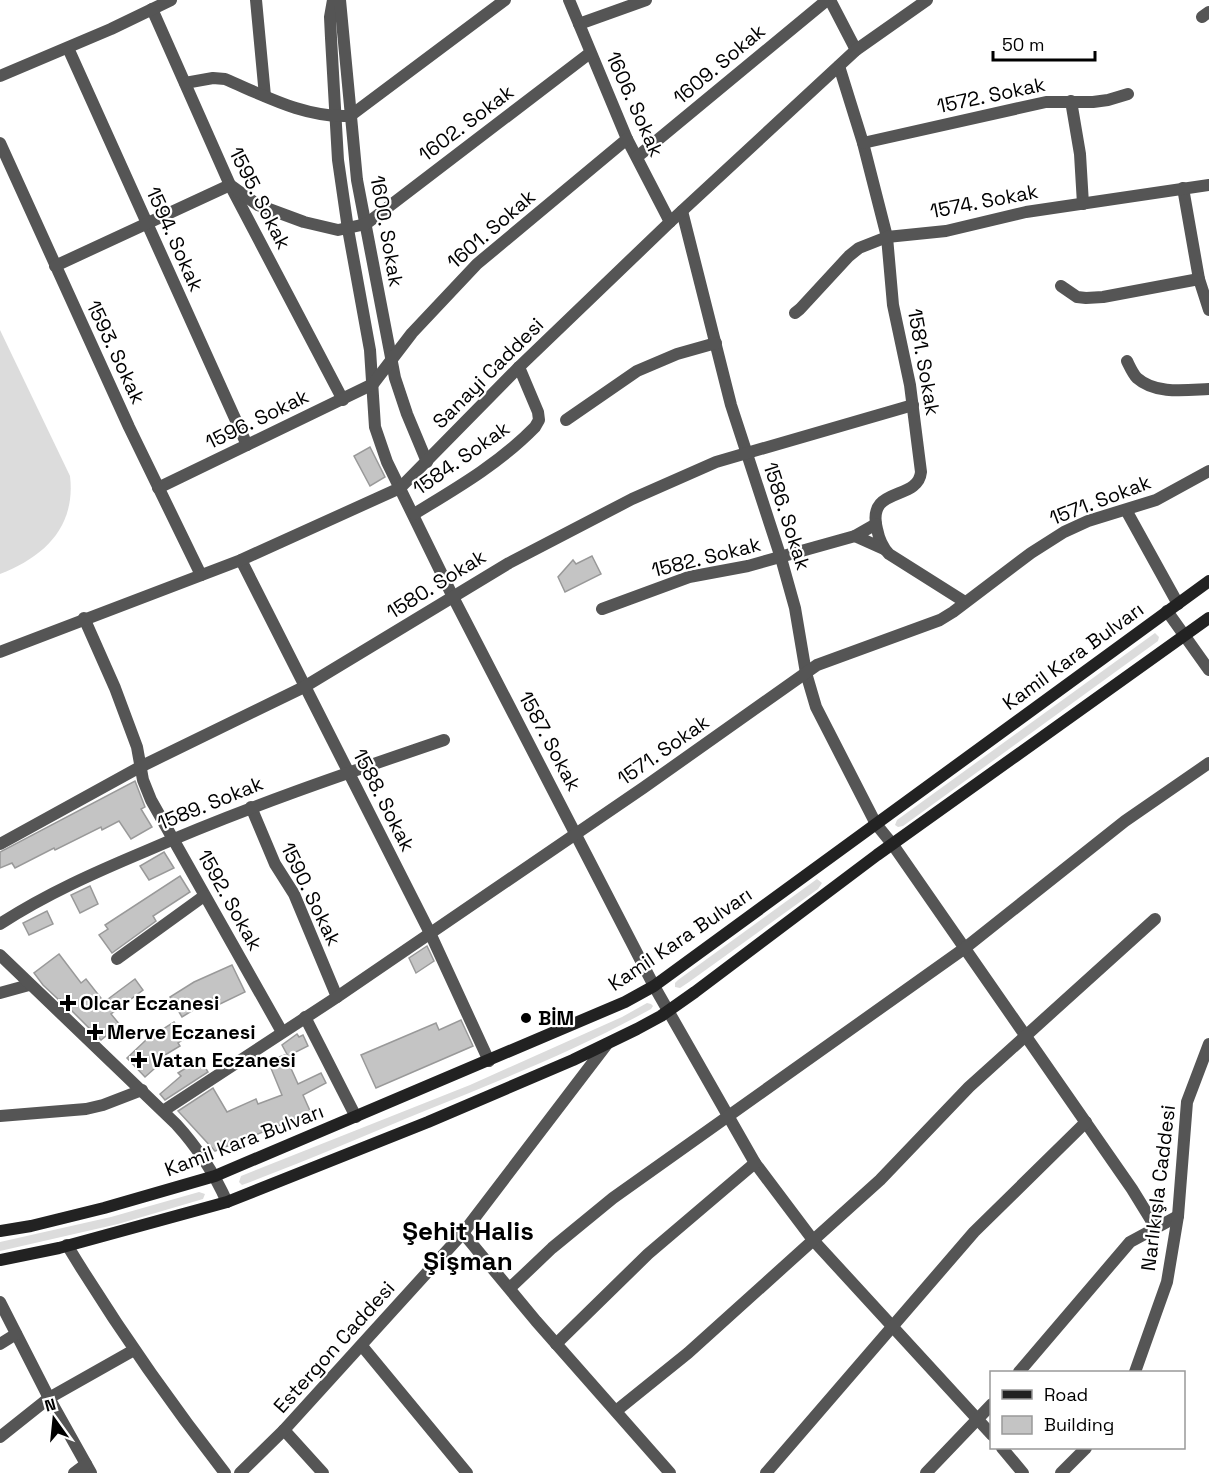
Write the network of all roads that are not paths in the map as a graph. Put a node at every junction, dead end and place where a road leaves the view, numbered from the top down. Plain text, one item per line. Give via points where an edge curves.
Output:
1 (171, 0) edge
2 (256, 0) edge
3 (333, 0) edge
4 (340, 0) edge
5 (505, 0) edge
6 (569, 0) edge
7 (646, 0) edge
8 (829, 0) edge
9 (927, 0) edge
10 (152, 9) junction
11 (579, 24) junction
12 (68, 48) junction
13 (856, 50) junction
14 (590, 53) junction
15 (839, 66) junction
16 (0, 76) edge
17 (184, 83) junction
18 (1128, 94) dead end
19 (265, 96) junction
20 (1071, 101) junction
21 (350, 116) junction
22 (334, 117) junction
23 (627, 139) junction
24 (0, 143) edge
25 (863, 143) junction
26 (637, 157) junction
27 (1209, 184) edge
28 (230, 185) junction
29 (1183, 188) junction
30 (1083, 204) junction
31 (682, 211) junction
32 (670, 222) junction
33 (147, 223) junction
34 (366, 224) junction
35 (348, 229) junction
36 (887, 237) junction
37 (55, 266) junction
38 (1199, 279) junction
39 (1061, 286) dead end
40 (1209, 310) edge
41 (795, 313) dead end
42 (716, 343) junction
43 (391, 359) junction
44 (1127, 361) dead end
45 (519, 368) junction
46 (373, 384) junction
47 (1209, 388) edge
48 (343, 400) junction
49 (913, 405) junction
50 (566, 420) dead end
51 (247, 446) junction
52 (746, 453) junction
53 (427, 462) junction
54 (1209, 471) edge
55 (158, 488) junction
56 (400, 488) junction
57 (1126, 510) junction
58 (414, 514) junction
59 (876, 524) junction
60 (855, 536) junction
61 (884, 549) junction
62 (781, 558) junction
63 (241, 560) junction
64 (201, 575) junction
65 (1209, 581) edge
66 (453, 597) junction
67 (965, 602) junction
68 (1173, 608) junction
69 (602, 609) dead end
70 (84, 618) junction
71 (1209, 618) edge
72 (1184, 636) junction
73 (0, 652) edge
74 (1209, 670) edge
75 (806, 673) junction
76 (304, 687) junction
77 (444, 740) dead end
78 (1209, 763) edge
79 (140, 767) junction
80 (348, 772) junction
81 (251, 807) junction
82 (876, 824) junction
83 (577, 833) junction
84 (173, 839) junction
85 (0, 844) edge
86 (893, 845) junction
87 (204, 896) junction
88 (1155, 919) dead end
89 (0, 924) edge
90 (430, 933) junction
91 (965, 948) junction
92 (0, 955) edge
93 (117, 958) dead end
94 (29, 985) junction
95 (654, 986) junction
96 (0, 993) edge
97 (337, 997) junction
98 (668, 1011) junction
99 (305, 1017) junction
100 (282, 1032) junction
101 (1026, 1035) junction
102 (607, 1044) junction
103 (1209, 1044) edge
104 (489, 1061) junction
105 (142, 1090) junction
106 (163, 1111) junction
107 (0, 1116) edge
108 (728, 1116) junction
109 (356, 1117) junction
110 (1086, 1122) junction
111 (755, 1162) junction
112 (215, 1176) junction
113 (227, 1202) junction
114 (1178, 1216) junction
115 (1155, 1228) junction
116 (0, 1231) edge
117 (463, 1233) junction
118 (813, 1240) junction
119 (67, 1245) junction
120 (0, 1260) edge
121 (510, 1288) junction
122 (0, 1302) edge
123 (893, 1328) junction
124 (16, 1334) junction
125 (0, 1344) edge
126 (556, 1344) junction
127 (362, 1346) junction
128 (134, 1350) junction
129 (1020, 1371) edge
130 (1135, 1371) edge
131 (49, 1398) junction
132 (990, 1406) edge
133 (616, 1411) junction
134 (978, 1418) junction
135 (284, 1430) junction
136 (990, 1433) edge
137 (0, 1437) edge
138 (1003, 1449) edge
139 (1085, 1449) edge
140 (88, 1468) edge
141 (74, 1473) edge
142 (225, 1473) edge
143 (240, 1473) edge
144 (323, 1473) edge
145 (467, 1473) edge
146 (670, 1473) edge
147 (766, 1473) edge
148 (926, 1473) edge
149 (1023, 1473) edge
150 (1061, 1473) edge

1 - 10 street
2 - 19 street
3 - 22 street, 1587. Sokak via 330,17
4 - 21 street, 1600. Sokak
5 - 21 street
6 - 11 street, 1606. Sokak
7 - 11 street
8 - 13 street
8 - 26 street, 1609. Sokak
9 - 13 street, Sanayi Caddesi
10 - 12 street
10 - 17 street, 1595. Sokak
11 - 14 street, 1606. Sokak
12 - 16 street
12 - 33 street, 1594. Sokak
13 - 15 street, Sanayi Caddesi
14 - 23 street, 1606. Sokak
14 - 34 street, 1602. Sokak
15 - 25 street, 1581. Sokak
15 - 31 street, Sanayi Caddesi
17 - 19 street via 225,79
17 - 28 street, 1595. Sokak
18 - 20 street, 1572. Sokak via 1108,100
19 - 22 street
20 - 25 street, 1572. Sokak via 1046,102
20 - 30 street
21 - 22 street
21 - 34 street, 1600. Sokak
22 - 35 street, 1587. Sokak
23 - 26 street, 1606. Sokak
23 - 43 street, 1601. Sokak via 477,264
24 - 37 street, 1593. Sokak
25 - 36 street, 1581. Sokak
26 - 32 street, 1606. Sokak
27 - 29 street, 1574. Sokak
28 - 33 street
28 - 35 street via 277,214 323,228
28 - 48 street, 1595. Sokak
29 - 30 street, 1574. Sokak
29 - 38 street
30 - 36 street, 1574. Sokak via 1026,212 946,231
31 - 32 street, Sanayi Caddesi
31 - 42 street, 1586. Sokak
32 - 45 street, Sanayi Caddesi
33 - 37 street
33 - 51 street, 1594. Sokak
34 - 35 street
34 - 43 street, 1600. Sokak
35 - 46 street, 1587. Sokak
36 - 41 street, 1574. Sokak via 849,256
36 - 49 street, 1581. Sokak via 893,305
37 - 55 street, 1593. Sokak
38 - 39 street via 1086,298
38 - 40 street
42 - 50 street via 637,371
42 - 52 street, 1586. Sokak
43 - 46 street, 1601. Sokak
43 - 53 street, 1600. Sokak
44 - 47 street via 1137,378 1154,387
45 - 53 street, Sanayi Caddesi
45 - 58 street, 1584. Sokak via 538,412 536,427 483,472
46 - 48 street, 1596. Sokak
46 - 56 street, 1587. Sokak via 377,438
48 - 51 street, 1596. Sokak
49 - 52 street, 1580. Sokak
49 - 59 street, 1581. Sokak via 920,480 882,502 875,515
51 - 55 street, 1596. Sokak
52 - 62 street, 1586. Sokak
52 - 66 street, 1580. Sokak via 604,512 508,562
53 - 56 street, Sanayi Caddesi
54 - 57 street, 1571. Sokak via 1165,496
55 - 64 street, 1593. Sokak
56 - 58 street, 1587. Sokak
56 - 63 street, Sanayi Caddesi
57 - 67 street, 1571. Sokak via 1088,521 1048,541
57 - 68 street
58 - 66 street, 1587. Sokak
59 - 60 street, 1582. Sokak
59 - 61 street
60 - 61 street
60 - 62 street, 1582. Sokak
61 - 67 street
62 - 69 street, 1582. Sokak via 679,580
62 - 75 street, 1586. Sokak via 795,608
63 - 64 street, Sanayi Caddesi
63 - 76 street, 1588. Sokak
64 - 70 street, Sanayi Caddesi
65 - 68 main road, Kamil Kara Bulvarı
66 - 76 street, 1580. Sokak
66 - 83 street, 1587. Sokak
67 - 75 street, 1571. Sokak via 940,620 828,660
68 - 72 street
68 - 82 main road, Kamil Kara Bulvarı
70 - 73 street, Sanayi Caddesi
70 - 79 street, 1592. Sokak via 115,688 137,747
71 - 72 main road
72 - 74 street
72 - 86 main road
75 - 82 street, 1586. Sokak via 816,707
75 - 83 street, 1571. Sokak
76 - 79 street, 1580. Sokak
76 - 80 street, 1588. Sokak
77 - 80 street, 1589. Sokak
78 - 91 street via 1125,821
79 - 84 street, 1592. Sokak via 151,800
79 - 85 street, 1580. Sokak
80 - 81 street, 1589. Sokak
80 - 90 street, 1588. Sokak
81 - 84 street, 1589. Sokak
81 - 97 street, 1590. Sokak via 275,864 294,894
82 - 86 street, 1586. Sokak
82 - 95 main road, Kamil Kara Bulvarı
83 - 90 street, 1571. Sokak
83 - 95 street, 1587. Sokak
84 - 87 street, 1592. Sokak
84 - 89 street, 1589. Sokak via 53,893
86 - 91 street, 1586. Sokak
86 - 98 main road
87 - 93 street
87 - 100 street, 1592. Sokak
88 - 101 street
90 - 97 street, 1571. Sokak
90 - 104 street, 1588. Sokak
91 - 101 street, 1586. Sokak
91 - 108 street
92 - 94 street
94 - 96 street
94 - 105 street
95 - 98 street, 1587. Sokak
95 - 104 main road, Kamil Kara Bulvarı
97 - 99 street, 1571. Sokak
98 - 102 main road
98 - 108 street, 1587. Sokak
99 - 100 street, 1571. Sokak
99 - 109 street
100 - 106 street, 1571. Sokak
101 - 110 street, 1586. Sokak
101 - 118 street via 969,1087 880,1180
102 - 113 main road via 428,1122
102 - 117 street, Estergon Caddesi
103 - 114 street, Narlıkışla Caddesi via 1187,1102
104 - 109 main road, Kamil Kara Bulvarı
105 - 106 street
105 - 107 street via 86,1109
106 - 112 street via 187,1135
108 - 111 street, 1587. Sokak
108 - 121 street via 614,1198
109 - 112 main road, Kamil Kara Bulvarı
110 - 115 street, 1586. Sokak
110 - 123 street via 974,1232
111 - 118 street, 1587. Sokak
111 - 126 street via 648,1254
112 - 113 street
112 - 116 main road, Kamil Kara Bulvarı via 104,1208
113 - 119 main road
114 - 115 street
114 - 130 street, Narlıkışla Caddesi via 1167,1282
115 - 129 street via 1130,1242
117 - 121 street
117 - 127 street, Estergon Caddesi
118 - 123 street, 1587. Sokak
118 - 133 street via 688,1353
119 - 120 main road
119 - 128 street
121 - 126 street
122 - 124 street
123 - 134 street, 1587. Sokak
123 - 147 street
124 - 125 street
124 - 131 street
126 - 133 street
127 - 135 street, Estergon Caddesi
127 - 145 street
128 - 131 street
128 - 142 street
131 - 137 street
131 - 140 street
132 - 134 street
133 - 146 street
134 - 136 street, 1587. Sokak
134 - 148 street
135 - 143 street, Estergon Caddesi
135 - 144 street
138 - 149 street
139 - 150 street
140 - 141 street

